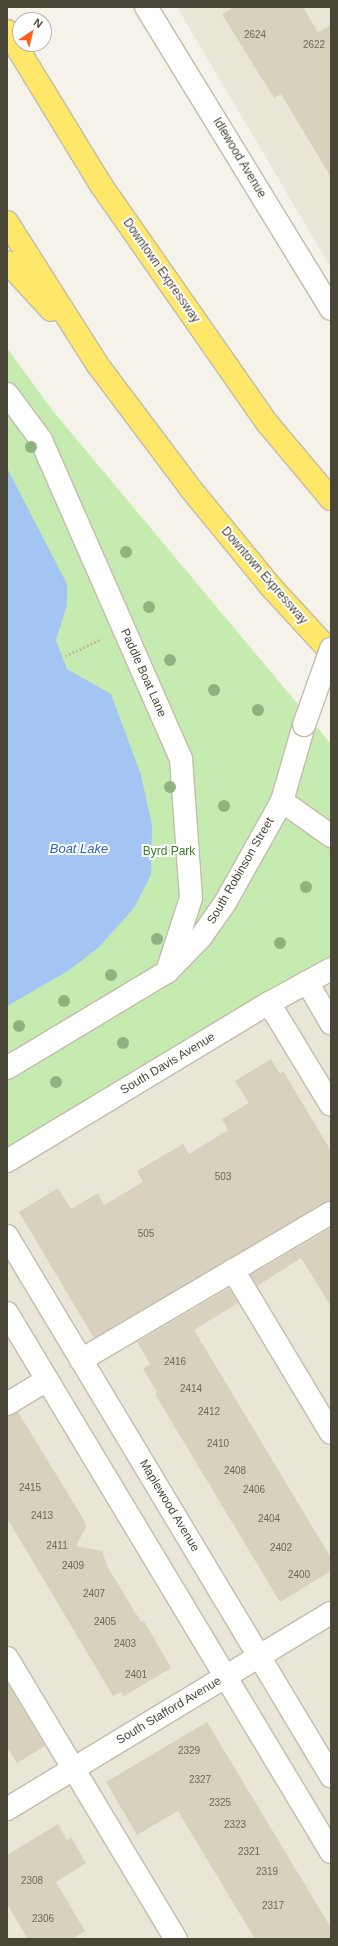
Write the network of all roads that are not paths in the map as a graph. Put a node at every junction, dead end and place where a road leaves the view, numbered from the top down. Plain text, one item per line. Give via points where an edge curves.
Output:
1 (146, 7) edge
2 (7, 31) edge
3 (7, 222) edge
4 (7, 262) edge
5 (331, 310) edge
6 (91, 354) junction
7 (7, 394) edge
8 (331, 499) edge
9 (331, 649) edge
10 (331, 652) edge
11 (282, 801) junction
12 (331, 836) edge
13 (331, 969) edge
14 (168, 972) junction
15 (307, 982) junction
16 (269, 1003) junction
17 (331, 1024) edge
18 (7, 1068) edge
19 (331, 1105) edge
20 (7, 1161) edge
21 (331, 1213) edge
22 (7, 1236) edge
23 (233, 1270) junction
24 (7, 1313) edge
25 (81, 1360) junction
26 (47, 1380) junction
27 (7, 1404) edge
28 (331, 1433) edge
29 (331, 1613) edge
30 (259, 1657) junction
31 (7, 1658) edge
32 (226, 1677) junction
33 (74, 1769) junction
34 (331, 1776) edge
35 (7, 1809) edge
36 (331, 1852) edge
37 (176, 1939) edge

1 - 5 street, Idlewood Avenue
2 - 8 highway, Downtown Expressway via 105,191 268,424
3 - 6 highway, Downtown Expressway
4 - 6 highway
6 - 10 highway, Downtown Expressway via 190,488 270,588
7 - 14 street, Paddle Boat Lane via 41,440 181,759 191,898
9 - 11 street, South Robinson Street, bridge via 304,725
11 - 12 street
11 - 14 street, South Robinson Street via 225,903 201,938
13 - 15 street, South Davis Avenue
14 - 18 street, South Robinson Street
15 - 16 street, South Davis Avenue
15 - 17 street
16 - 19 street
16 - 20 street, South Davis Avenue
21 - 23 street
22 - 25 street, Maplewood Avenue
23 - 25 street
23 - 28 street
24 - 26 street
25 - 30 street, Maplewood Avenue
26 - 27 street
26 - 32 street
29 - 30 street, South Stafford Avenue
30 - 32 street, South Stafford Avenue
30 - 34 street, Maplewood Avenue
31 - 33 street
32 - 33 street, South Stafford Avenue
32 - 36 street
33 - 35 street, South Stafford Avenue
33 - 37 street

